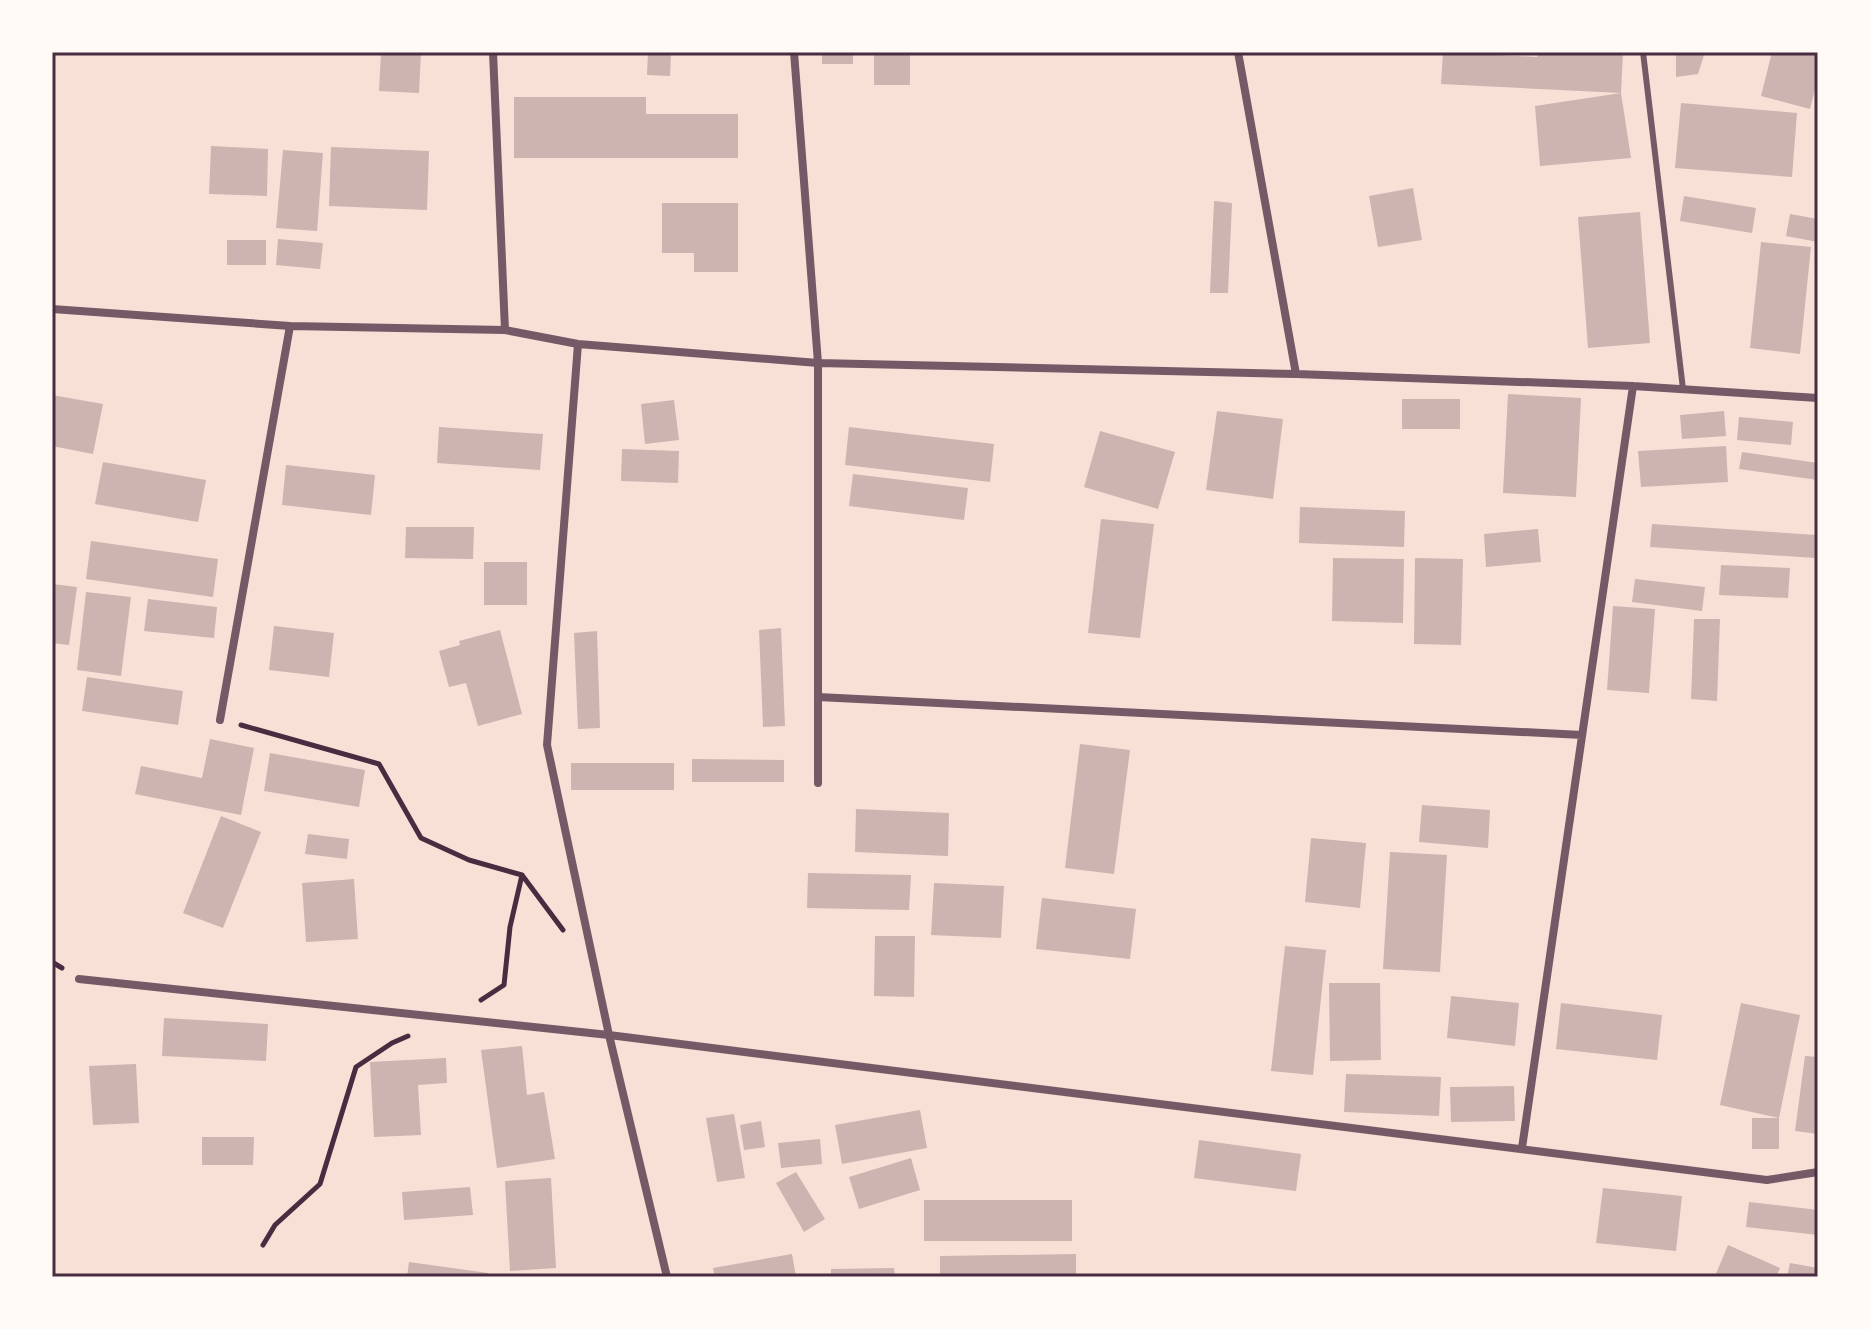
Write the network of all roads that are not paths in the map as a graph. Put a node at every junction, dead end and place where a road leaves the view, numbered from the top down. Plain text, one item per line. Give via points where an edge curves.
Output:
1 (493, 52) edge
2 (794, 52) edge
3 (1238, 52) edge
4 (1643, 52) edge
5 (52, 309) edge
6 (290, 326) junction
7 (505, 330) junction
8 (578, 344) junction
9 (818, 363) junction
10 (1296, 374) junction
11 (1633, 386) junction
12 (1683, 389) junction
13 (1818, 398) edge
14 (818, 697) junction
15 (220, 720) road end
16 (1582, 735) junction
17 (818, 783) dead end
18 (79, 979) dead end
19 (609, 1035) junction
20 (1522, 1148) junction
21 (1818, 1172) edge
22 (667, 1277) edge

1 - 7 street
2 - 9 street
3 - 10 street
4 - 12 lane
5 - 6 street
6 - 7 street
6 - 15 street
7 - 8 street
8 - 9 street
8 - 19 street via 547,745
9 - 10 street
9 - 14 street
10 - 11 street
11 - 12 street
11 - 16 street
12 - 13 street
14 - 16 street
14 - 17 street
16 - 20 street
18 - 19 street
19 - 20 street
19 - 22 street
20 - 21 street via 1767,1180

